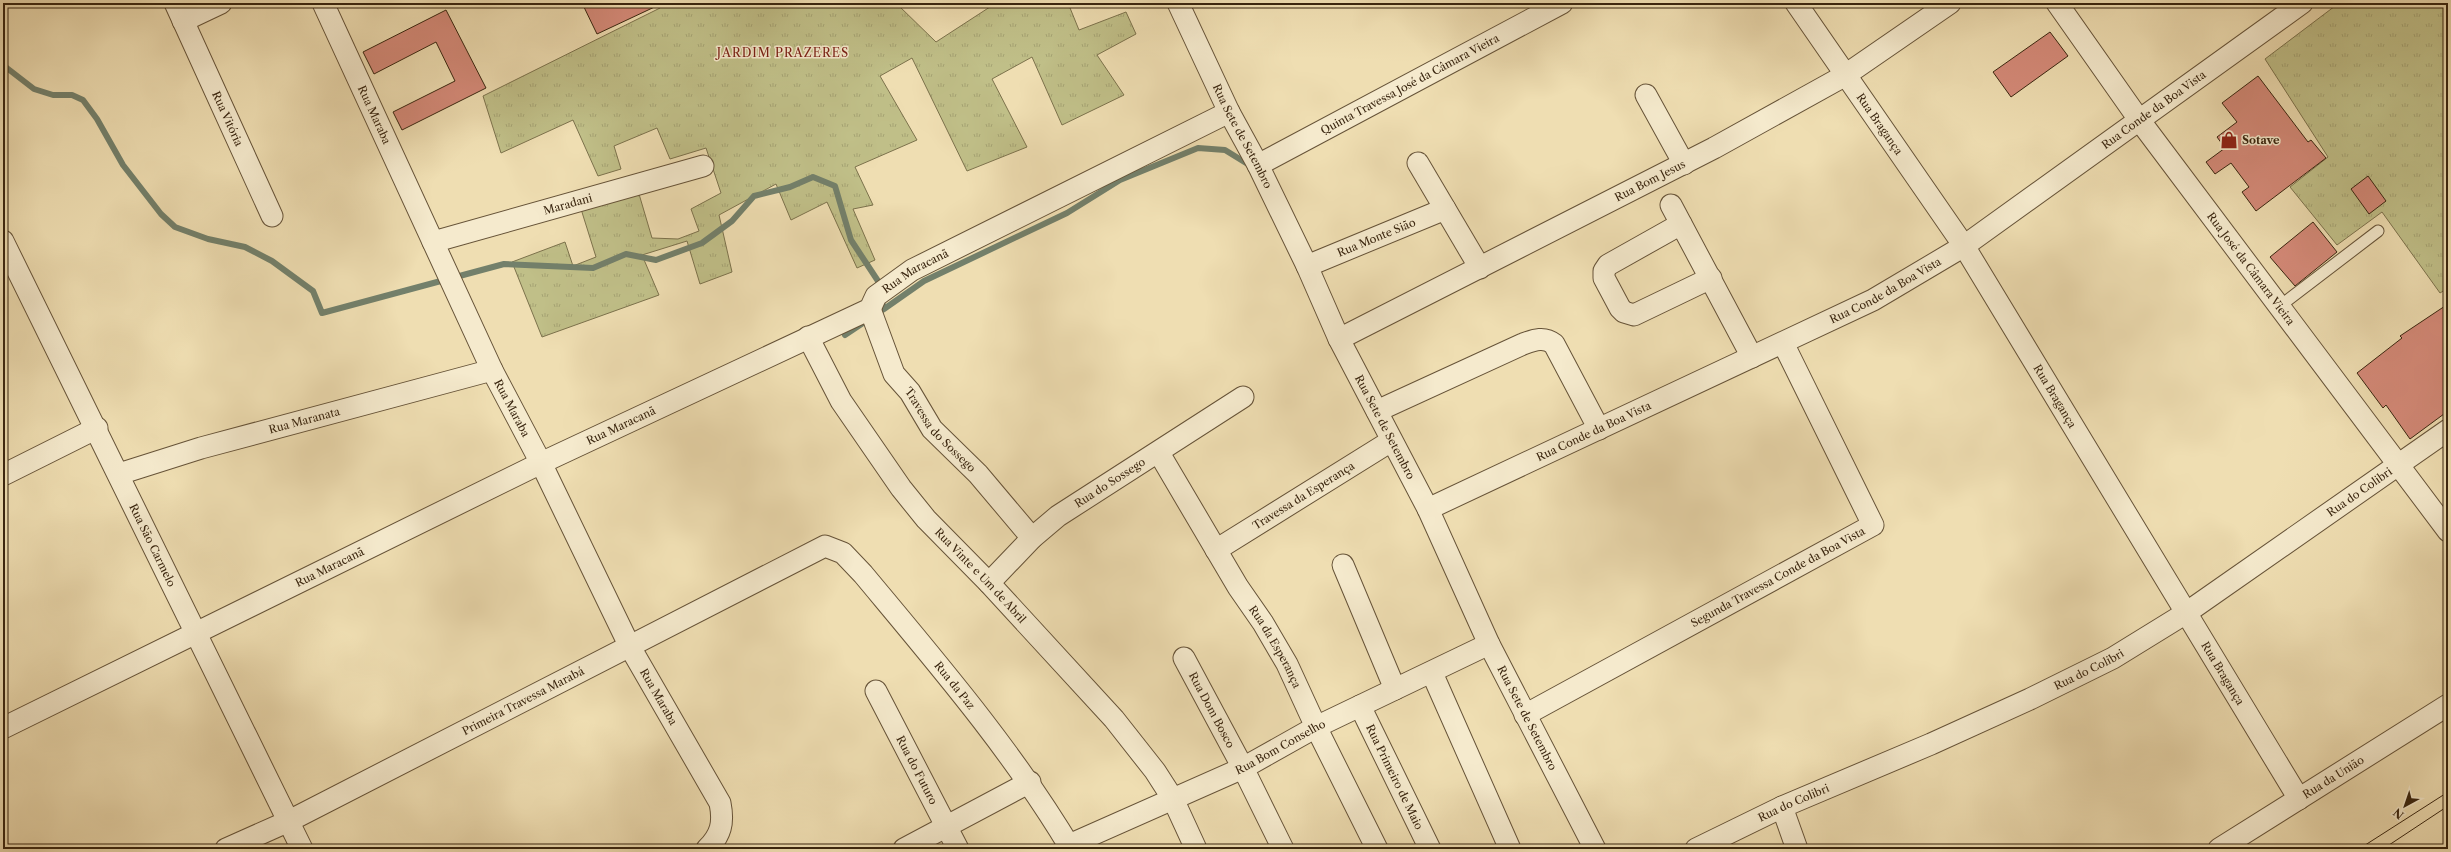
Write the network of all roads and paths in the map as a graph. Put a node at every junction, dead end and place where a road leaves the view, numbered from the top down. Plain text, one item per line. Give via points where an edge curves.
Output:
1 (221, 3) edge
2 (323, 3) edge
3 (1178, 3) edge
4 (1562, 3) edge
5 (1796, 3) edge
6 (1950, 3) edge
7 (2057, 3) edge
8 (2302, 3) edge
9 (179, 12) edge
10 (1844, 76) junction
11 (1646, 95) dead end
12 (1229, 112) junction
13 (2140, 121) junction
14 (1418, 163) dead end
15 (1684, 164) junction
16 (1258, 165) junction
17 (703, 166) dead end
18 (1671, 205) dead end
19 (1445, 209) junction
20 (272, 216) dead end
21 (1681, 224) junction
22 (2378, 231) dead end
23 (433, 242) junction
24 (4, 244) edge
25 (1964, 246) junction
26 (1306, 266) junction
27 (1480, 268) junction
28 (1710, 278) junction
29 (2280, 306) junction
30 (870, 309) junction
31 (808, 337) junction
32 (1339, 339) junction
33 (1783, 343) junction
34 (1752, 357) junction
35 (492, 370) junction
36 (1243, 398) dead end
37 (1377, 411) junction
38 (97, 428) junction
39 (1599, 429) junction
40 (2448, 430) edge
41 (1391, 441) junction
42 (1159, 453) junction
43 (541, 463) junction
44 (2400, 465) junction
45 (119, 474) junction
46 (3, 475) edge
47 (1428, 509) junction
48 (2448, 531) edge
49 (1032, 538) junction
50 (818, 548) joint
51 (1216, 550) junction
52 (1343, 565) dead end
53 (989, 583) junction
54 (2186, 614) junction
55 (195, 634) junction
56 (1489, 644) junction
57 (630, 647) junction
58 (1184, 658) dead end
59 (1432, 673) junction
60 (1395, 688) junction
61 (876, 691) dead end
62 (2448, 705) edge
63 (1360, 706) junction
64 (1525, 715) junction
65 (1316, 727) junction
66 (3, 728) edge
67 (1243, 768) junction
68 (1030, 782) junction
69 (1173, 799) junction
70 (2298, 799) junction
71 (1782, 807) junction
72 (289, 821) junction
73 (945, 827) junction
74 (1070, 847) edge
75 (226, 849) edge
76 (302, 849) edge
77 (707, 849) edge
78 (904, 849) edge
79 (958, 849) edge
80 (1196, 849) edge
81 (1283, 849) edge
82 (1377, 849) edge
83 (1430, 849) edge
84 (1510, 849) edge
85 (1595, 849) edge
86 (1696, 849) edge
87 (1797, 849) edge
88 (2219, 849) edge

1 - 9 street, Rua Vitória
2 - 23 street, Rua Maraba
3 - 12 street, Rua Sete de Setembro
4 - 16 street, Quinta Travessa José da Câmara Vieira
5 - 10 street, Rua Bragança
6 - 10 street, Rua Bom Jesus
7 - 13 street, Rua José da Câmara Vieira
8 - 13 street, Rua Conde da Boa Vista
9 - 20 street, Rua Vitória
10 - 15 street, Rua Bom Jesus
10 - 25 street, Rua Bragança
11 - 15 street
12 - 16 street, Rua Sete de Setembro
12 - 30 street, Rua Maracanã via 912,270 876,296
13 - 25 street, Rua Conde da Boa Vista
13 - 29 street, Rua José da Câmara Vieira
14 - 19 street
15 - 27 street, Rua Bom Jesus
16 - 26 street, Rua Sete de Setembro
17 - 23 street, Maradani
18 - 21 street
19 - 26 street, Rua Monte Sião
19 - 27 street
21 - 28 street
21 - 28 street via 1608,265 1604,271 1604,278 1620,308 1634,315
22 - 29 lane
23 - 35 street, Rua Maraba
24 - 38 street, Rua São Carmelo
25 - 33 street, Rua Conde da Boa Vista via 1874,300
25 - 54 street, Rua Bragança
26 - 32 street, Rua Sete de Setembro
27 - 32 street, Rua Bom Jesus
28 - 34 street
29 - 44 street, Rua José da Câmara Vieira
30 - 31 street, Rua Maracanã
30 - 49 street, Travessa do Sossego via 894,374 910,392 932,429 978,474
31 - 43 street, Rua Maracanã
31 - 53 street, Rua Vinte e Um de Abril via 841,401 901,488 926,519
32 - 37 street, Rua Sete de Setembro
33 - 34 street, Rua Conde da Boa Vista
33 - 64 street, Segunda Travessa Conde da Boa Vista via 1873,525
34 - 39 street, Rua Conde da Boa Vista
35 - 43 street, Rua Maraba
35 - 45 street, Rua Maranata via 201,448
36 - 42 street, Rua do Sossego
37 - 39 street via 1523,344 1542,339 1554,344
37 - 41 street, Rua Sete de Setembro
38 - 45 street, Rua São Carmelo
38 - 46 street
39 - 47 street, Rua Conde da Boa Vista
40 - 44 street, Rua do Colibri
41 - 47 street, Rua Sete de Setembro
41 - 51 street, Travessa da Esperança
42 - 49 street, Rua do Sossego via 1085,497
42 - 51 street, Rua da Esperança
43 - 55 street, Rua Maracanã
43 - 57 street, Rua Maraba
44 - 48 street, Rua José da Câmara Vieira
44 - 54 street, Rua do Colibri
45 - 55 street, Rua São Carmelo
47 - 56 street, Rua Sete de Setembro
49 - 53 street, Rua do Sossego
50 - 57 street, Primeira Travessa Marabá
50 - 68 street, Rua da Paz via 825,546 838,550 863,574 1002,743
51 - 65 street, Rua da Esperança via 1287,664
52 - 60 street
53 - 69 street, Rua Vinte e Um de Abril via 1114,719 1155,771
54 - 70 street, Rua Bragança
54 - 71 street, Rua do Colibri via 2113,658 2030,699
55 - 66 street, Rua Maracanã
55 - 72 street, Rua São Carmelo
56 - 59 street, Rua Bom Conselho
56 - 64 street, Rua Sete de Setembro
57 - 72 street, Primeira Travessa Marabá
57 - 77 street, Rua Maraba via 720,803 724,821 717,839
58 - 67 street, Rua Dom Bosco
59 - 60 street, Rua Bom Conselho
59 - 84 street
60 - 63 street, Rua Bom Conselho
61 - 73 street, Rua do Futuro
62 - 70 street, Rua da União
63 - 65 street, Rua Bom Conselho
63 - 83 street, Rua Primeiro de Maio
64 - 85 street, Rua Sete de Setembro
65 - 67 street, Rua Bom Conselho
65 - 82 street, Rua da Esperança
67 - 69 street, Rua Bom Conselho
67 - 81 street, Rua Dom Bosco
68 - 73 street
68 - 74 street, Rua da Paz
69 - 74 street, Rua Bom Conselho
69 - 80 street
70 - 88 street, Rua da União
71 - 86 street, Rua do Colibri
71 - 87 street
72 - 75 street, Primeira Travessa Marabá
72 - 76 street, Rua São Carmelo
73 - 78 street
73 - 79 street, Rua do Futuro

